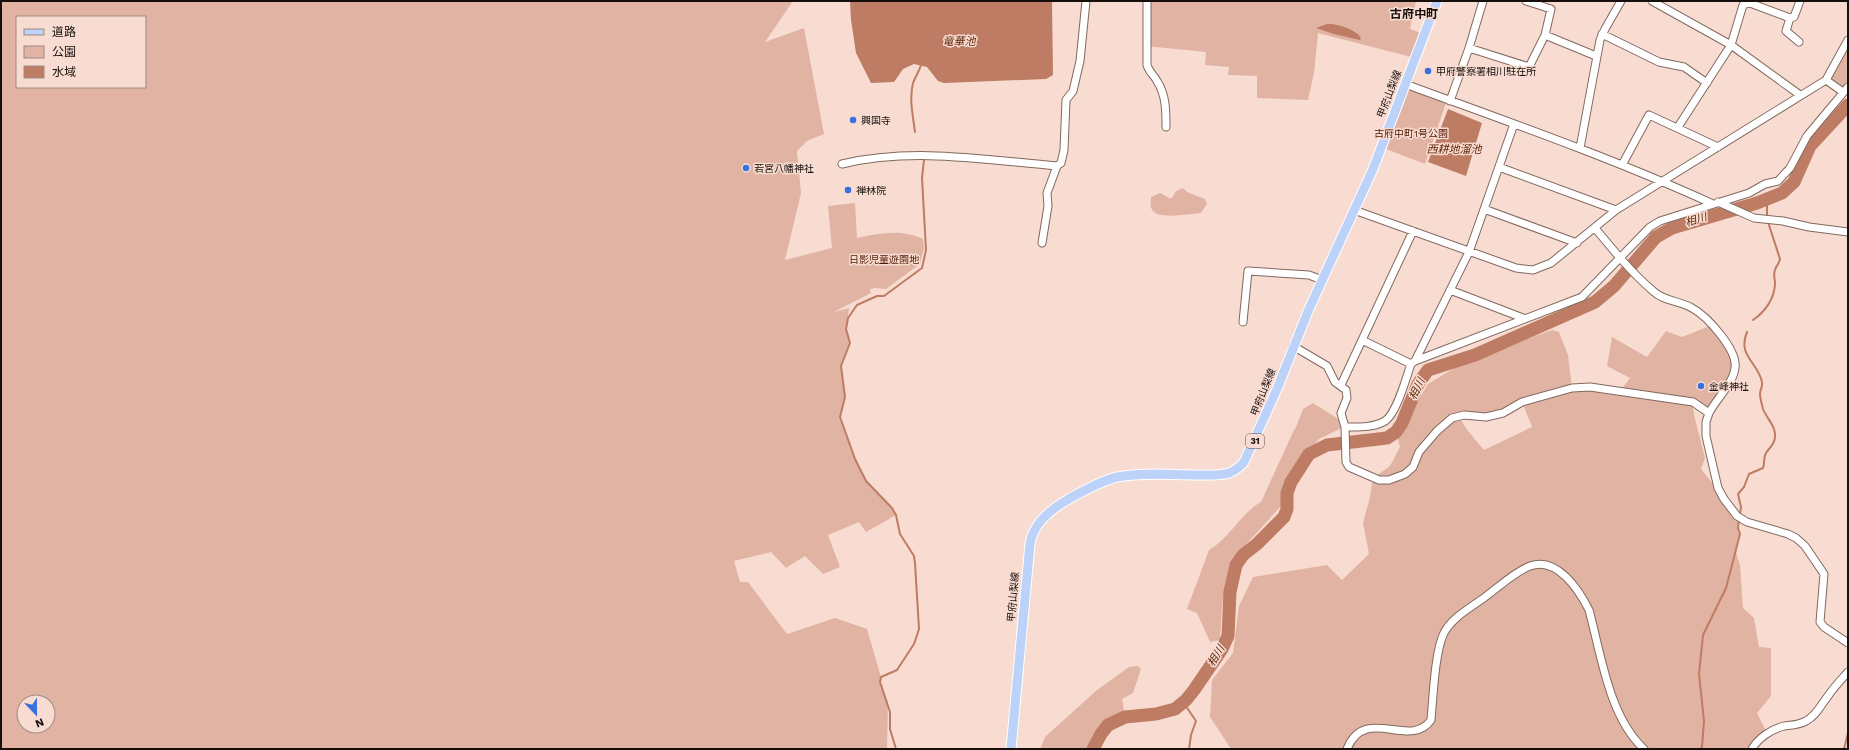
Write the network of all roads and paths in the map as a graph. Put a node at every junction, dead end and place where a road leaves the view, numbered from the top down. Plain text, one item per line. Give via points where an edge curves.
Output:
1 (1086, 1) edge
2 (1147, 1) edge
3 (1437, 1) edge
4 (1483, 1) edge
5 (1526, 1) edge
6 (1621, 1) edge
7 (1652, 1) edge
8 (1800, 1) edge
9 (1790, 18) junction
10 (1602, 34) junction
11 (1545, 35) junction
12 (1848, 40) edge
13 (1799, 42) dead end
14 (1731, 45) junction
15 (1469, 48) junction
16 (1596, 56) junction
17 (1826, 80) junction
18 (1706, 83) junction
19 (1405, 84) junction
20 (1845, 90) edge
21 (1800, 95) junction
22 (1450, 101) junction
23 (1514, 124) junction
24 (1166, 127) dead end
25 (1678, 128) junction
26 (1718, 147) junction
27 (1580, 148) junction
28 (842, 164) dead end
29 (1622, 164) junction
30 (1057, 166) junction
31 (1499, 167) junction
32 (1662, 181) junction
33 (1718, 203) junction
34 (1484, 209) junction
35 (1354, 210) junction
36 (1616, 210) junction
37 (1595, 228) junction
38 (1413, 231) junction
39 (1848, 232) edge
40 (1042, 243) dead end
41 (1577, 243) junction
42 (1469, 252) junction
43 (1623, 261) junction
44 (1322, 280) junction
45 (1450, 290) junction
46 (1523, 318) junction
47 (1243, 322) dead end
48 (1362, 340) junction
49 (1294, 346) junction
50 (1413, 362) junction
51 (1341, 385) junction
52 (1709, 413) junction
53 (1344, 427) junction
54 (1848, 643) edge
55 (1848, 672) edge
56 (1011, 749) edge
57 (1347, 749) edge
58 (1644, 749) edge
59 (1752, 749) edge

1 - 30 street via 1080,61 1073,91 1066,100 1064,150 1061,163
2 - 24 street via 1147,65 1166,100
3 - 19 main road, 甲府山梨線 / 31
4 - 15 street
5 - 11 street via 1551,9
6 - 10 street
7 - 14 street
8 - 9 street via 1794,17
9 - 13 street via 1786,31
9 - 14 street via 1750,3 1743,6
10 - 16 street
10 - 18 street via 1659,62 1684,67
11 - 15 street via 1529,67
11 - 16 street
12 - 17 street
14 - 18 street
14 - 21 street
15 - 22 street
16 - 27 street
17 - 20 street
17 - 21 street
18 - 25 street
19 - 22 street
19 - 35 main road, 甲府山梨線 / 31 via 1373,169
20 - 33 street via 1807,136 1782,178
21 - 26 street
22 - 23 street
23 - 27 street
23 - 31 street
25 - 26 street
25 - 29 street via 1649,115
26 - 32 street
27 - 29 street
28 - 30 street via 860,159 925,154
29 - 32 street
30 - 40 street via 1047,193 1048,206
31 - 34 street
31 - 36 street
32 - 33 street
32 - 36 street
33 - 39 street via 1743,214
33 - 43 street via 1660,221 1650,228
34 - 41 street
34 - 42 street
35 - 38 street
35 - 44 main road, 甲府山梨線 / 31
36 - 37 street
37 - 41 street
37 - 43 street
38 - 42 street
38 - 48 street
41 - 42 street via 1551,263 1533,270 1516,268
42 - 45 street
43 - 46 street via 1582,296
43 - 52 street via 1654,293 1693,308 1712,325 1733,353 1734,374
44 - 47 street via 1309,275 1248,271
44 - 49 main road, 甲府山梨線 / 31
45 - 46 street
45 - 50 street
46 - 50 street
48 - 50 street
48 - 51 street
49 - 51 street via 1327,366 1333,379
49 - 56 main road, 甲府山梨線 / 31 via 1250,452 1238,469 1214,475 1116,477 1070,498 1049,512 1038,524 1030,544
50 - 53 street via 1389,417 1378,424 1366,427
51 - 53 street via 1347,394 1341,413
52 - 53 street via 1693,402 1590,387 1572,388 1522,402 1503,413 1452,418 1419,452 1413,467 1405,474 1389,480 1379,480 1348,467
52 - 54 street via 1706,436 1718,488 1724,499 1739,518 1788,534 1804,546 1824,574 1820,622
55 - 59 street via 1807,721 1767,733
57 - 58 street via 1352,739 1366,731 1378,731 1403,739 1420,734 1430,720 1440,640 1449,624 1525,568 1540,564 1555,568 1564,574 1585,602 1618,715 1634,740

